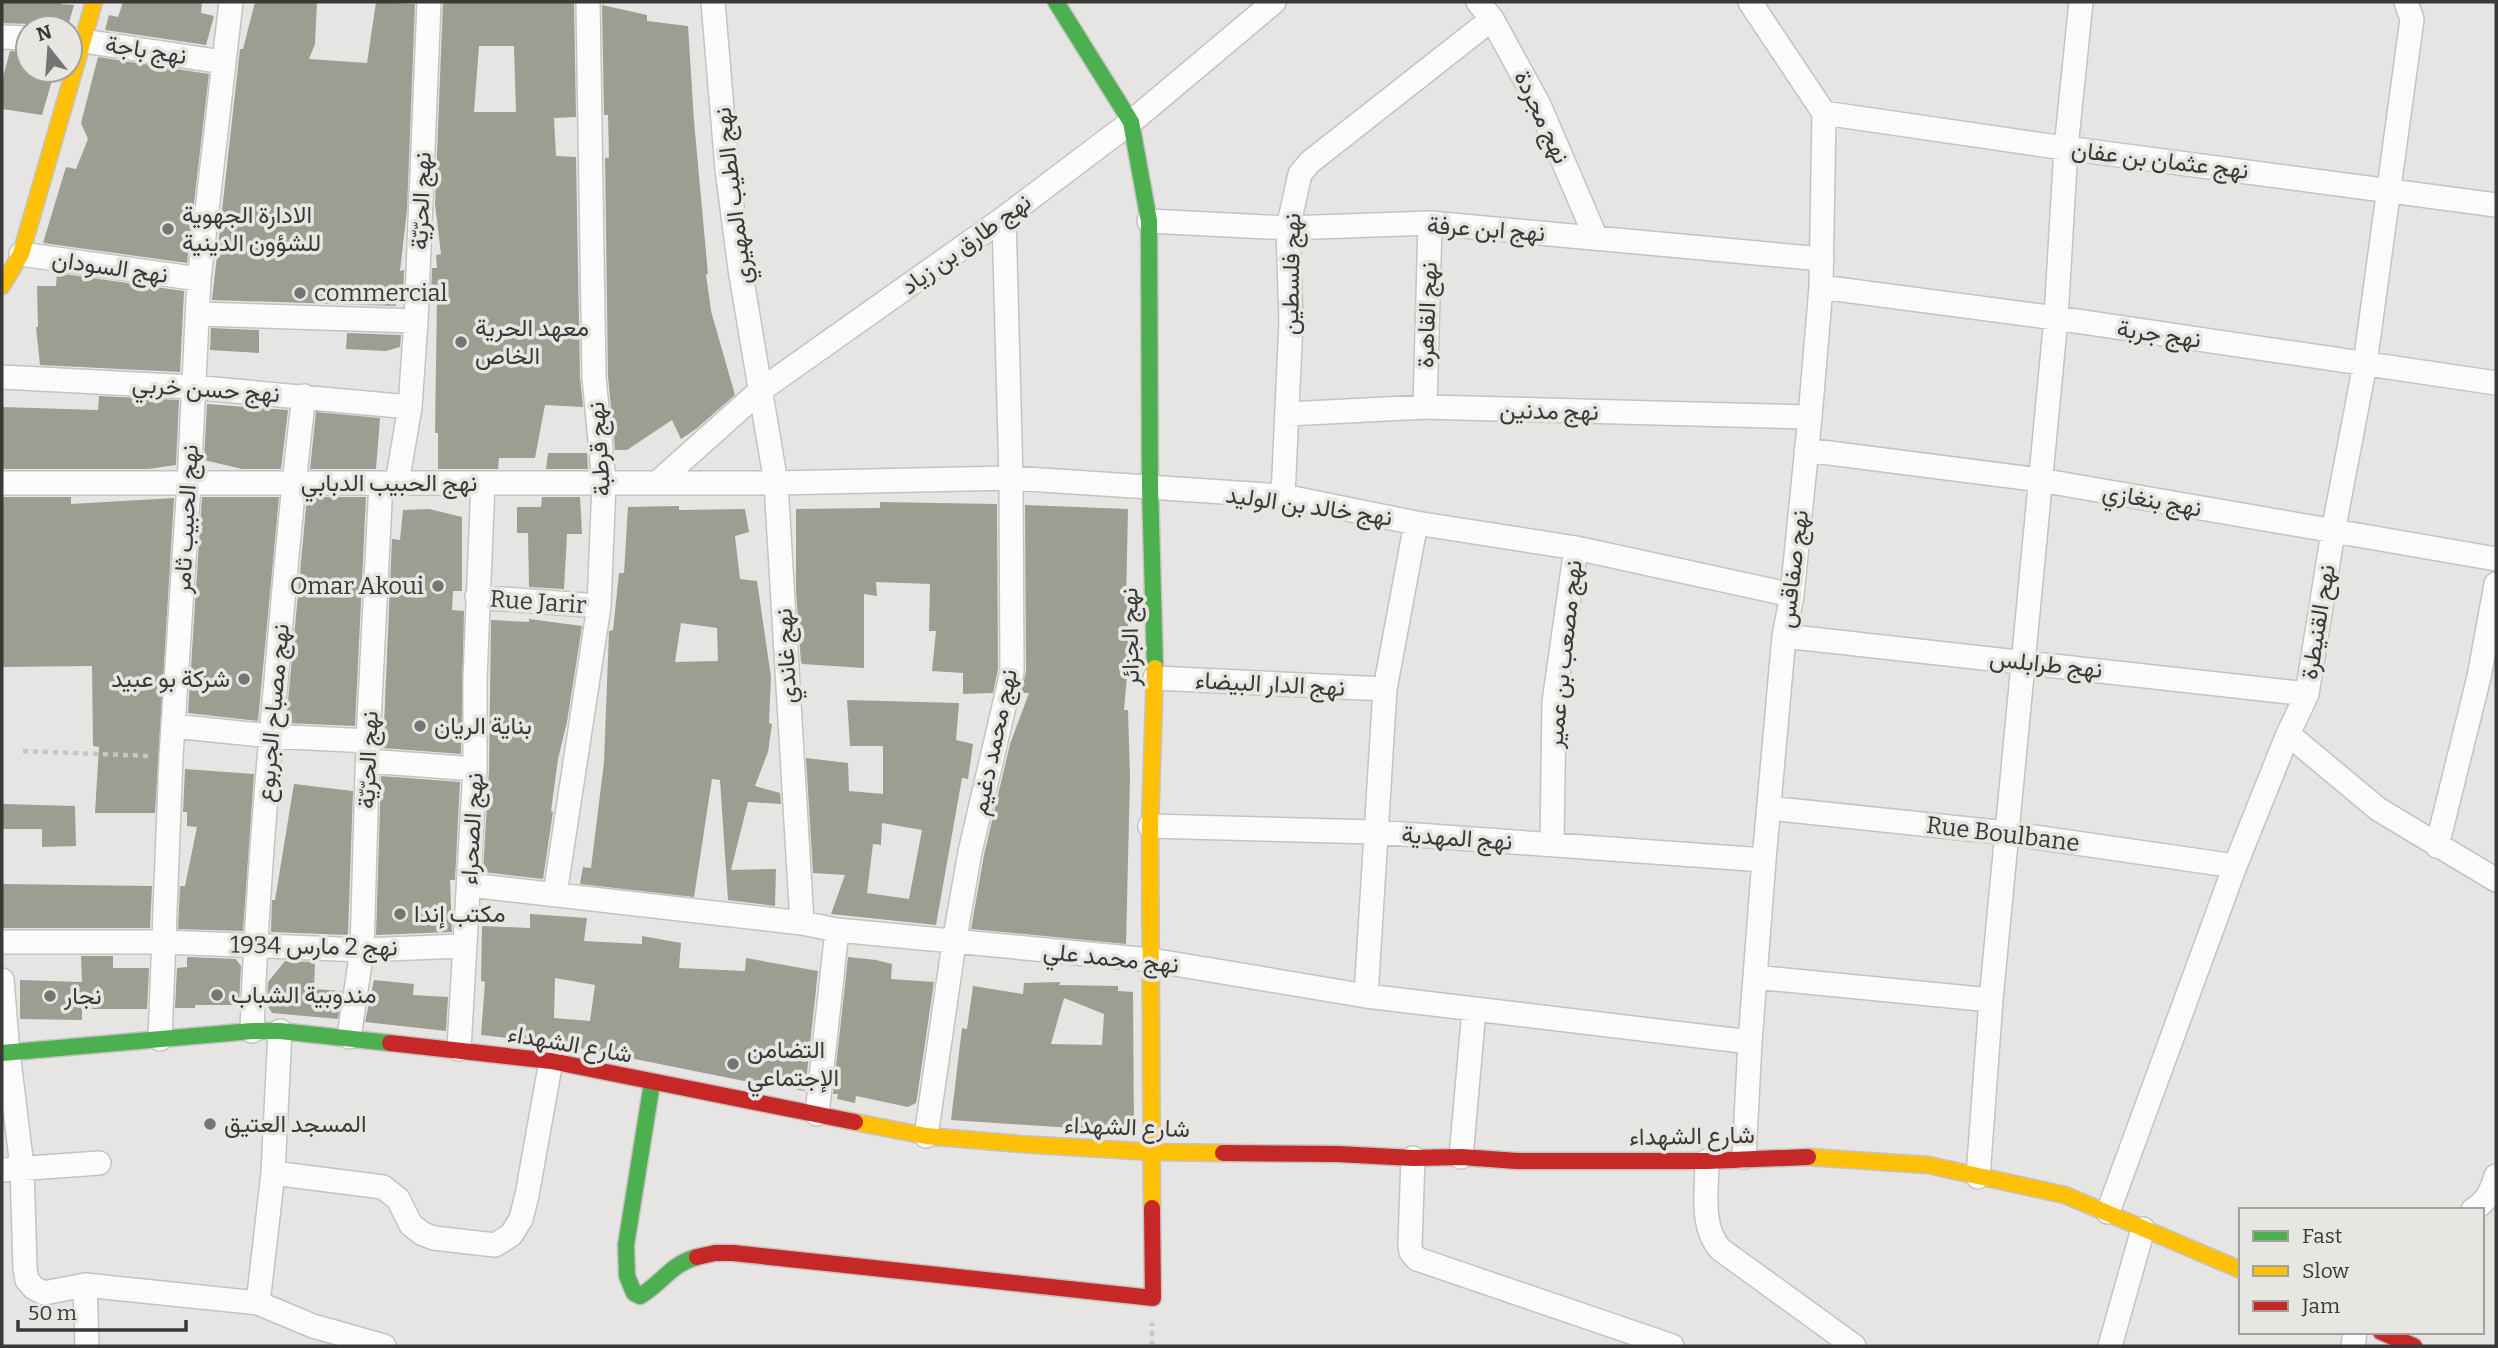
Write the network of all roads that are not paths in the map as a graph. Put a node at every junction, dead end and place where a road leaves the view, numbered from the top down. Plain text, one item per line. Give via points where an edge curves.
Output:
1 (94, 2) edge
2 (231, 2) edge
3 (429, 2) edge
4 (588, 2) edge
5 (713, 2) edge
6 (1056, 2) edge
7 (1274, 2) edge
8 (1751, 2) edge
9 (2081, 2) edge
10 (2406, 2) edge
11 (1248, 9) edge
12 (1485, 10) edge
13 (84, 24) edge
14 (84, 40) edge
15 (223, 62) junction
16 (65, 84) edge
17 (1824, 113) junction
18 (1131, 122) junction
19 (2066, 148) junction
20 (2389, 189) junction
21 (2496, 205) edge
22 (1004, 218) junction
23 (1149, 221) junction
24 (1430, 223) junction
25 (1288, 228) junction
26 (1596, 239) junction
27 (21, 254) junction
28 (1822, 259) junction
29 (199, 279) junction
30 (2, 286) edge
31 (1821, 287) junction
32 (198, 314) junction
33 (2056, 318) junction
34 (416, 321) junction
35 (2365, 364) junction
36 (2, 377) edge
37 (2496, 383) edge
38 (192, 387) junction
39 (761, 390) junction
40 (304, 396) junction
41 (410, 407) junction
42 (1425, 407) junction
43 (1288, 414) junction
44 (1810, 417) junction
45 (1806, 450) junction
46 (1011, 478) junction
47 (2040, 480) junction
48 (2, 483) edge
49 (189, 483) junction
50 (293, 483) junction
51 (389, 483) junction
52 (483, 483) junction
53 (604, 483) junction
54 (657, 483) junction
55 (776, 483) junction
56 (1150, 487) junction
57 (1283, 496) junction
58 (1416, 523) junction
59 (2333, 532) junction
60 (1576, 548) junction
61 (2496, 559) edge
62 (2496, 584) edge
63 (1792, 595) junction
64 (477, 597) junction
65 (599, 606) junction
66 (1784, 636) junction
67 (2023, 662) junction
68 (1155, 678) junction
69 (2488, 679) edge
70 (1385, 689) junction
71 (2307, 694) junction
72 (173, 726) junction
73 (2288, 734) junction
74 (271, 736) junction
75 (368, 751) junction
76 (475, 769) junction
77 (1769, 808) junction
78 (1150, 826) junction
79 (1375, 832) junction
80 (2007, 833) junction
81 (1552, 844) junction
82 (2437, 846) junction
83 (1764, 860) junction
84 (2235, 866) junction
85 (2496, 880) edge
86 (470, 885) junction
87 (555, 894) junction
88 (802, 923) junction
89 (837, 930) junction
90 (165, 942) junction
91 (2, 943) edge
92 (954, 943) junction
93 (255, 944) junction
94 (464, 946) junction
95 (362, 950) junction
96 (1151, 960) junction
97 (1755, 977) junction
98 (2, 980) edge
99 (1366, 996) junction
100 (1991, 1000) junction
101 (1474, 1010) junction
102 (252, 1031) junction
103 (280, 1031) junction
104 (349, 1037) junction
105 (160, 1039) junction
106 (1750, 1042) junction
107 (459, 1049) junction
108 (5, 1053) edge
109 (551, 1061) junction
110 (652, 1083) junction
111 (817, 1114) junction
112 (926, 1136) junction
113 (1153, 1152) junction
114 (1461, 1157) junction
115 (1744, 1157) junction
116 (1413, 1158) junction
117 (1707, 1161) junction
118 (99, 1163) dead end
119 (12, 1168) edge
120 (273, 1173) junction
121 (2496, 1176) edge
122 (1978, 1177) junction
123 (2476, 1208) edge
124 (2108, 1212) junction
125 (2143, 1229) junction
126 (2239, 1269) edge
127 (85, 1285) junction
128 (258, 1303) junction
129 (2386, 1334) edge
130 (1639, 1341) edge
131 (87, 1346) edge
132 (384, 1346) edge
133 (1672, 1346) edge
134 (1854, 1346) edge
135 (2110, 1346) edge
136 (2414, 1346) edge

1 - 13 street
2 - 15 street, نهج الحبيب ثامر
3 - 34 street, نهج الحرّيّة
4 - 53 street, نهج قرطبة via 594,377
5 - 39 street, نهج الطيب المهيري via 727,169
6 - 18 street
7 - 11 street, نهج طارق بن زياد
8 - 17 street
9 - 19 street
10 - 20 street, نهح القنيطرة via 2412,19
11 - 18 street, نهج طارق بن زياد
12 - 25 street, نهج فلسطين via 1310,162 1300,174
12 - 26 street, نهج مجردة via 1539,105
14 - 15 street, نهج باجة
15 - 29 street, نهج الحبيب ثامر
16 - 27 street
17 - 19 street, نهج عثمان بن عفان
17 - 28 street, نهج صفاقس
18 - 22 street, نهج طارق بن زياد
18 - 23 street, نهج الجزائر
19 - 20 street, نهج عثمان بن عفان
19 - 33 street
20 - 21 street, نهج عثمان بن عفان
20 - 35 street, نهح القنيطرة
22 - 39 street, نهج طارق بن زياد
22 - 46 street, نهج محمد دغيم
23 - 25 street, نهج ابن عرفة
23 - 56 street, نهج الجزائر
24 - 25 street, نهج ابن عرفة
24 - 26 street, نهج ابن عرفة
24 - 42 street, نهج القاهرة
25 - 43 street, نهج فلسطين
26 - 28 street, نهج ابن عرفة
27 - 29 street, نهج السودان
27 - 30 street
28 - 31 street, نهج صفاقس
29 - 32 street, نهج الحبيب ثامر
31 - 33 street, نهج جربة
31 - 44 street, نهج صفاقس
32 - 34 street
32 - 38 street, نهج الحبيب ثامر
33 - 35 street, نهج جربة
33 - 47 street
34 - 41 street, نهج الحرّيّة
35 - 37 street, نهج جربة
35 - 59 street, نهح القنيطرة
36 - 38 street, نهج حسن خربي
38 - 40 street, نهج حسن خربي
38 - 49 street, نهج الحبيب ثامر
39 - 54 street, نهج طارق بن زياد
39 - 55 street, نهج غاندي
40 - 41 street, نهج حسن خربي
40 - 50 street, نهج مصباح الجربوع
41 - 51 street, نهج الحرّيّة
42 - 43 street, نهج مدنين
42 - 44 street, نهج مدنين
43 - 57 street, نهج فلسطين
44 - 45 street, نهج صفاقس
45 - 47 street, نهج بنغازي
45 - 63 street, نهج صفاقس
46 - 55 street, نهج خالد بن الوليد
46 - 56 street, نهج خالد بن الوليد
46 - 92 street, نهج محمد دغيم via 1012,672
47 - 59 street, نهج بنغازي
47 - 67 street
48 - 49 street, نهج الحبيب الدبابي
49 - 50 street, نهج الحبيب الدبابي
49 - 72 street, نهج الحبيب ثامر
50 - 51 street, نهج الحبيب الدبابي
50 - 74 street, نهج مصباح الجربوع
51 - 52 street, نهج الحبيب الدبابي
51 - 75 street, نهج الحرّيّة
52 - 53 street, نهج الحبيب الدبابي
52 - 64 street, نهج الصحراء
53 - 54 street, نهج الحبيب الدبابي
53 - 65 street, نهج قرطبة
54 - 55 street, نهج الحبيب الدبابي
55 - 88 street, نهج غاندي
56 - 57 street, نهج خالد بن الوليد
56 - 68 street, نهج الجزائر
57 - 58 street, نهج خالد بن الوليد
58 - 60 street, نهج خالد بن الوليد
58 - 70 street
59 - 61 street, نهج بنغازي
59 - 71 street, نهح القنيطرة
60 - 63 street, نهج خالد بن الوليد
60 - 81 street, نهج مصعب بن عمير via 1554,702
62 - 69 street
63 - 66 street, نهج صفاقس
64 - 65 street, Rue Jarir
64 - 76 street, نهج الصحراء
65 - 87 street, نهج قرطبة
66 - 67 street, نهج طرابلس
66 - 77 street, نهج صفاقس
67 - 71 street, نهج طرابلس
67 - 80 street
68 - 70 street, نهج الدار البيضاء
68 - 78 street, نهج الجزائر
69 - 82 street
70 - 79 street
71 - 73 street, نهح القنيطرة
72 - 74 street
72 - 90 street, نهج الحبيب ثامر
73 - 82 street via 2346,785
73 - 84 street, نهح القنيطرة
74 - 75 street
74 - 93 street, نهج مصباح الجربوع
75 - 76 street
75 - 95 street, نهج الحرّيّة
76 - 86 street, نهج الصحراء
77 - 80 street, Rue Boulbane
77 - 83 street, نهج صفاقس
78 - 79 street, نهج المهدية
78 - 96 street, نهج الجزائر
79 - 81 street, نهج المهدية
79 - 99 street
80 - 84 street, Rue Boulbane
80 - 100 street
81 - 83 street, نهج المهدية
82 - 85 street
83 - 97 street, نهج صفاقس
84 - 124 street, نهح القنيطرة
86 - 87 street, نهج محمد علي
86 - 94 street, نهج الصحراء
87 - 88 street, نهج محمد علي
88 - 89 street, نهج محمد علي
89 - 92 street, نهج محمد علي
89 - 111 street
90 - 91 street, نهج 2 مارس 1934
90 - 93 street, نهج 2 مارس 1934
90 - 105 street, نهج الحبيب ثامر
92 - 96 street, نهج محمد علي
92 - 112 street, نهج محمد دغيم
93 - 95 street, نهج 2 مارس 1934
93 - 102 street, نهج مصباح الجربوع
94 - 95 street, نهج 2 مارس 1934
94 - 107 street, نهج الصحراء
95 - 104 street, نهج الحرّيّة
96 - 99 street, نهج محمد علي
96 - 113 street, نهج الجزائر
97 - 100 street
97 - 106 street, نهج صفاقس
98 - 108 street
99 - 101 street, نهج محمد علي
100 - 122 street
101 - 106 street, نهج محمد علي
101 - 114 street
102 - 103 street, شارع الشهداء
102 - 105 street, شارع الشهداء
103 - 104 street, شارع الشهداء
103 - 120 street
104 - 107 street, شارع الشهداء
105 - 108 street, شارع الشهداء
106 - 115 street, نهج صفاقس
107 - 109 street, شارع الشهداء
108 - 119 street
109 - 110 street, شارع الشهداء
109 - 120 street via 521,1219 510,1235 495,1245 423,1234 411,1225 398,1199 383,1187
110 - 111 street, شارع الشهداء
110 - 113 street, نهج الجزائر via 626,1245 627,1276 640,1296 682,1261 733,1253 1153,1298
111 - 112 street, شارع الشهداء
112 - 113 street, شارع الشهداء
113 - 116 street, شارع الشهداء
114 - 116 street, شارع الشهداء
114 - 117 street, شارع الشهداء
115 - 117 street, شارع الشهداء
115 - 122 street, شارع الشهداء via 1916,1164
116 - 130 street via 1410,1245 1417,1259
117 - 134 street via 1707,1221 1712,1241
118 - 119 street
119 - 127 street via 27,1280 44,1293
120 - 128 street
121 - 123 street via 2490,1194
122 - 124 street, شارع الشهداء via 2065,1195
124 - 125 street, شارع الشهداء
125 - 126 street, شارع الشهداء
125 - 135 street
127 - 128 street
127 - 131 street
128 - 132 street via 313,1326
129 - 136 street
130 - 133 street

